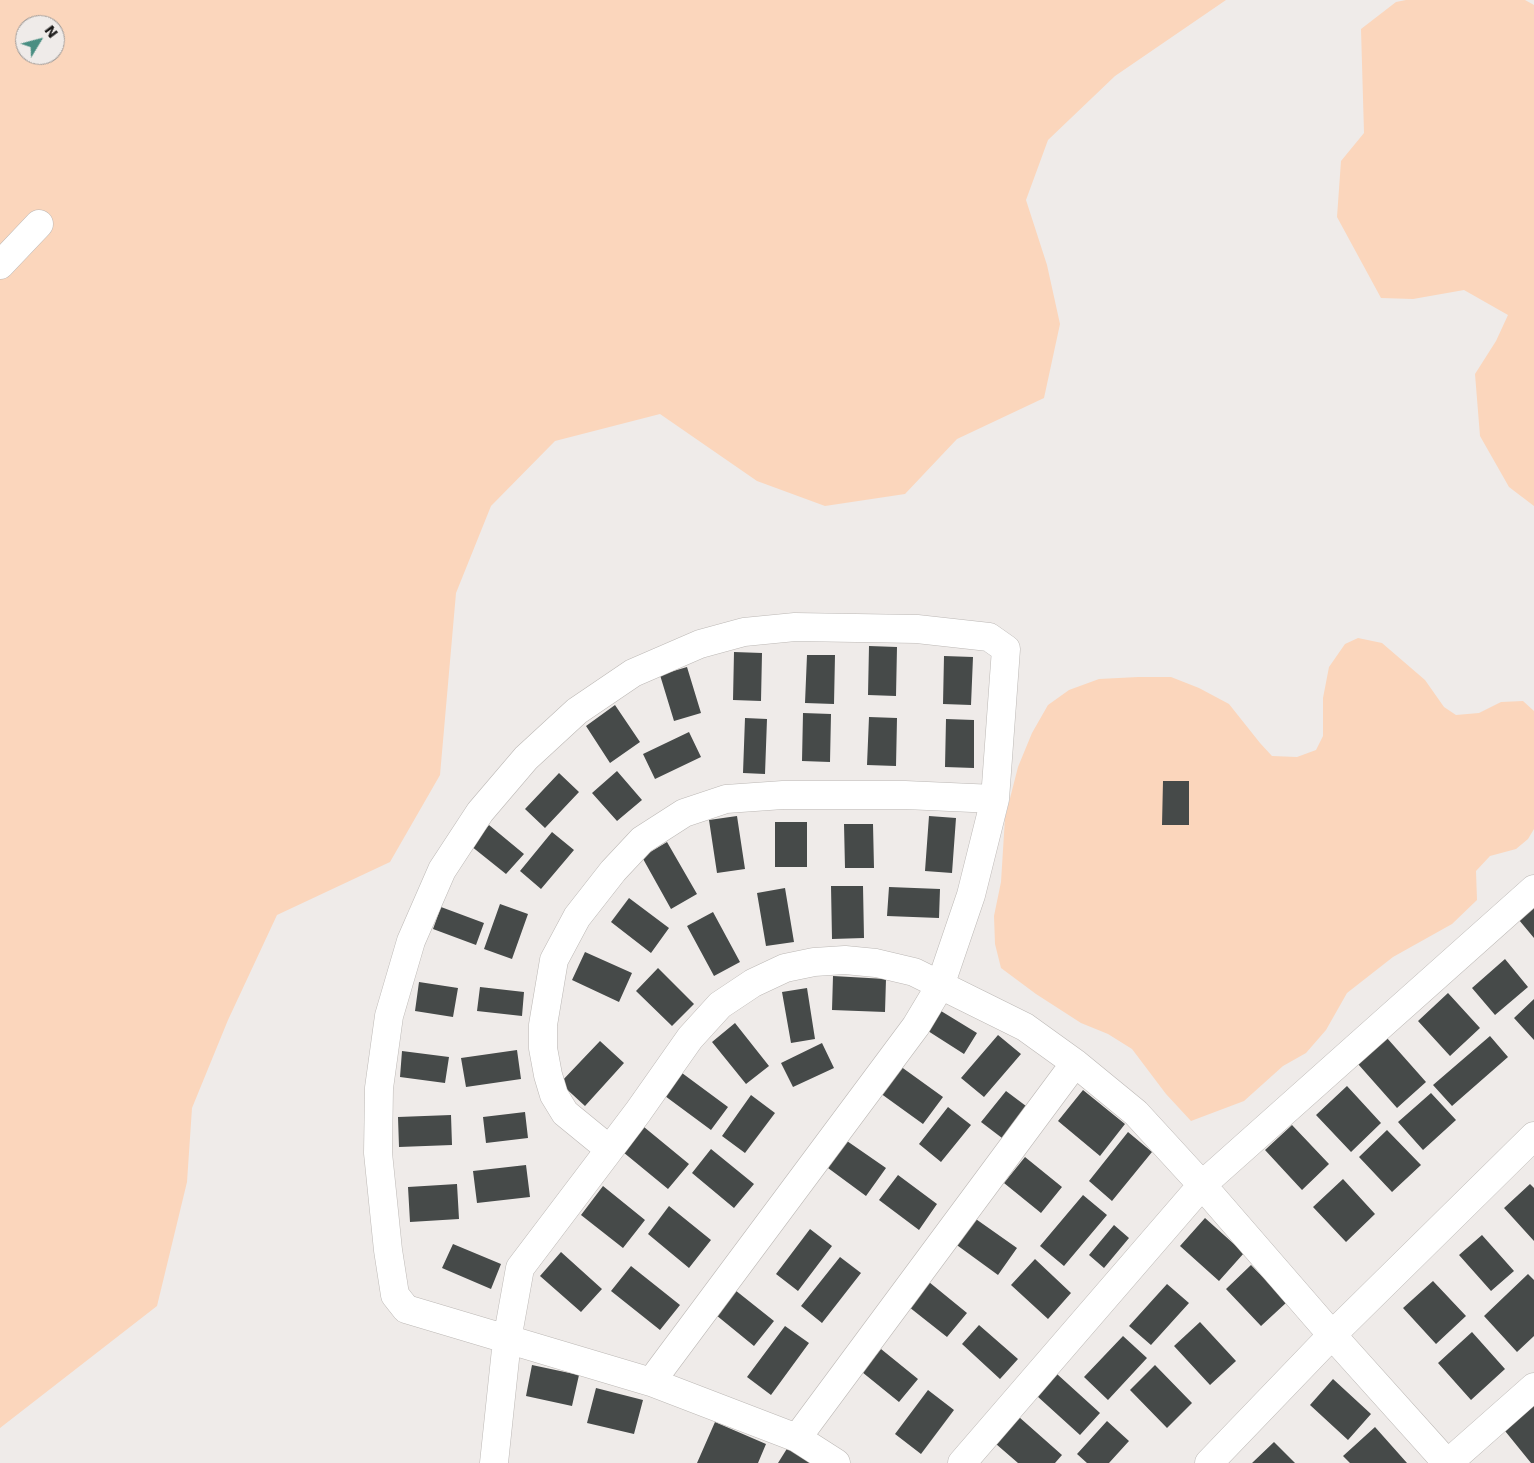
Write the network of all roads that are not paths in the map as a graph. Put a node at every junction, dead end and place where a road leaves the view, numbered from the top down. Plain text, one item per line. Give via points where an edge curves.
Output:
1 (39, 224) dead end
2 (0, 265) edge
3 (995, 799) junction
4 (1534, 889) edge
5 (940, 986) junction
6 (1075, 1062) junction
7 (1534, 1136) edge
8 (609, 1149) junction
9 (1202, 1185) junction
10 (1332, 1335) junction
11 (506, 1340) junction
12 (651, 1382) junction
13 (1534, 1387) edge
14 (797, 1438) junction
15 (494, 1463) edge
16 (836, 1463) edge
17 (962, 1463) edge
18 (1209, 1463) edge
19 (1447, 1463) edge

1 - 2 street
3 - 5 street via 971,895
3 - 8 street via 905,795 783,795 726,799 684,813 642,840 577,917 554,960 543,1025 543,1048 554,1095 565,1113
3 - 11 street via 1006,649 989,637 917,629 795,627 744,632 700,644 634,673 577,711 526,758 480,812 442,870 411,941 389,1016 379,1088 378,1153 395,1295 406,1309
4 - 9 street
5 - 6 street via 1025,1028
5 - 8 street via 914,972 845,960 785,968 753,983 720,1005 690,1038
5 - 12 street via 916,1026
6 - 9 street via 1136,1113
6 - 14 street
7 - 10 street
8 - 11 street via 520,1268
9 - 10 street
9 - 17 street
10 - 18 street
10 - 19 street
11 - 12 street
11 - 15 street
12 - 14 street
13 - 19 street
14 - 16 street

